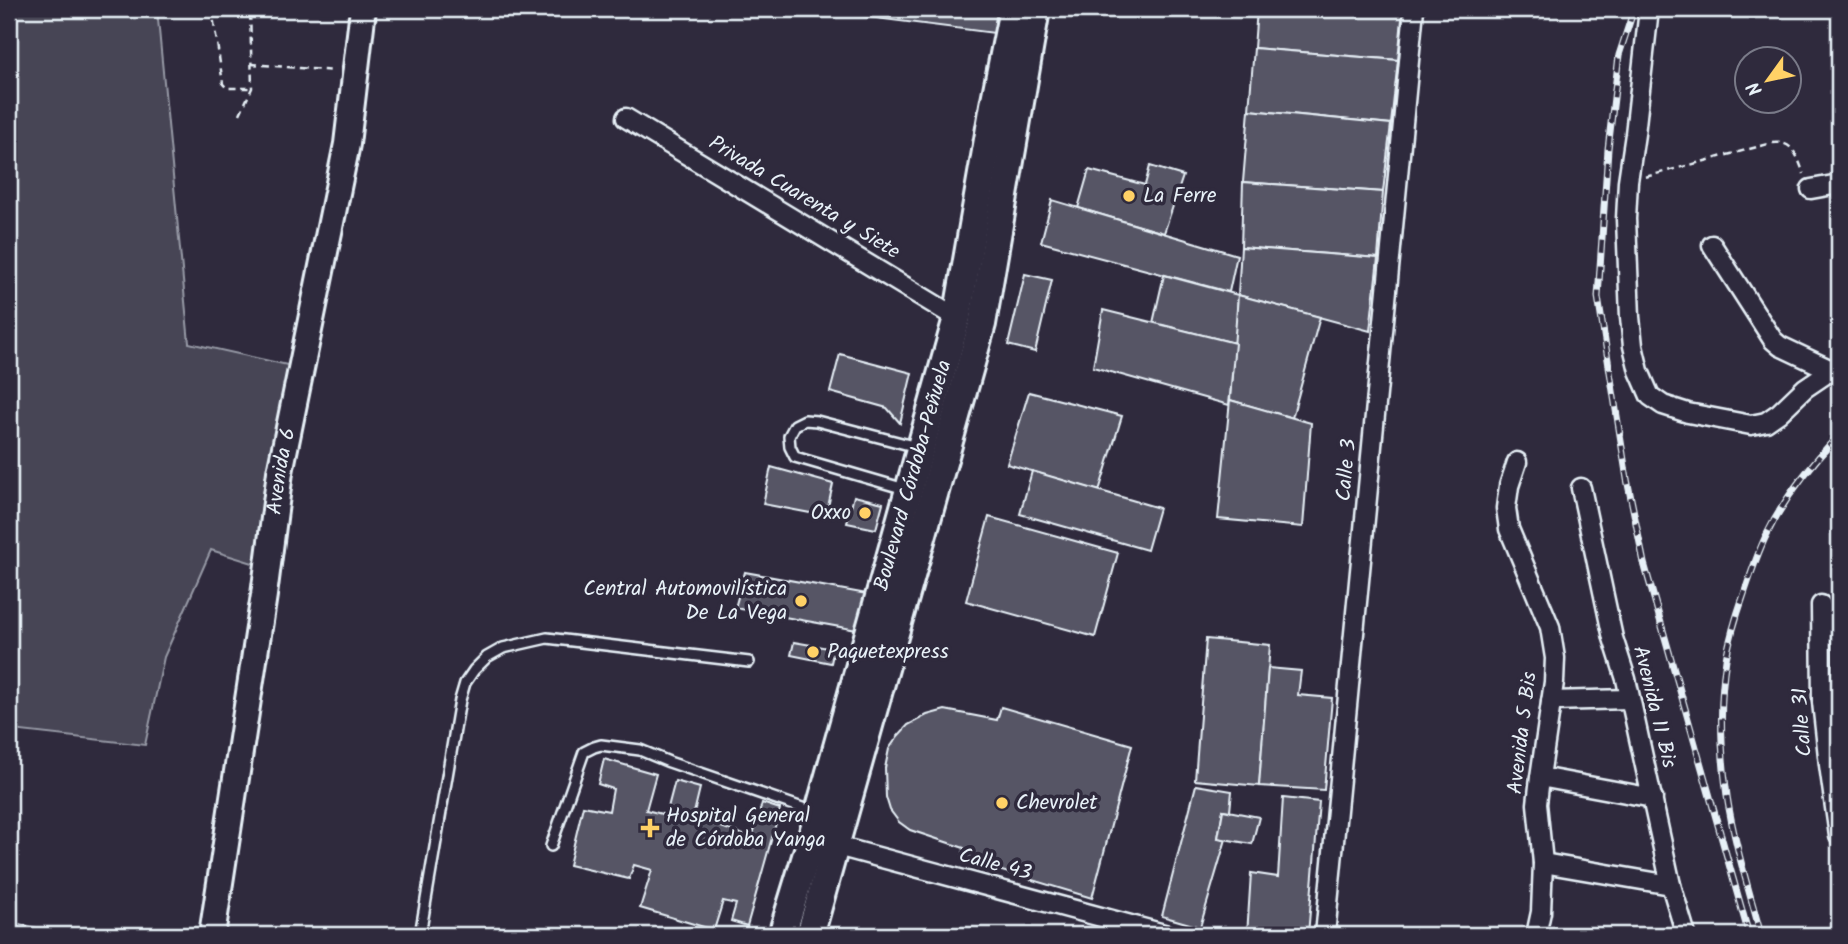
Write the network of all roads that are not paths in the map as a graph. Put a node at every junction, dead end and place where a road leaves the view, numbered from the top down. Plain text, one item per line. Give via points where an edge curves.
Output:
1 (362, 9) edge
2 (1013, 9) edge
3 (1037, 9) edge
4 (1414, 9) edge
5 (1648, 9) edge
6 (626, 118) dead end
7 (1839, 184) edge
8 (1811, 189) dead end
9 (1712, 245) dead end
10 (970, 321) junction
11 (1835, 368) edge
12 (933, 452) junction
13 (1517, 462) dead end
14 (1581, 488) dead end
15 (921, 494) junction
16 (1821, 605) dead end
17 (749, 662) dead end
18 (1629, 699) junction
19 (1551, 701) junction
20 (1540, 777) junction
21 (1653, 798) junction
22 (818, 813) junction
23 (1839, 836) edge
24 (811, 840) junction
25 (551, 846) dead end
26 (837, 846) junction
27 (1543, 863) junction
28 (1671, 885) junction
29 (9, 928) edge
30 (41, 935) edge
31 (212, 935) edge
32 (420, 935) edge
33 (782, 935) edge
34 (810, 935) edge
35 (1166, 935) edge
36 (1325, 935) edge
37 (1536, 935) edge
38 (1686, 935) edge

1 - 31 street, Avenida 6 via 347,144 280,472
2 - 10 main road, Boulevard Córdoba-Peñuela via 994,105
3 - 10 main road, Boulevard Córdoba-Peñuela
4 - 36 street, Calle 3
5 - 11 street via 1626,219 1631,326 1639,371 1650,396 1688,413 1751,425 1766,422
6 - 10 street, Privada Cuarenta y Siete
7 - 8 street
9 - 11 street via 1773,340
10 - 12 main road, Boulevard Córdoba-Peñuela
12 - 15 main road, Boulevard Córdoba-Peñuela
12 - 15 lane via 806,419 795,425 789,436 795,457
13 - 19 street, Avenida 5 Bis via 1506,508 1509,529 1550,628 1555,658
14 - 18 street, Avenida 11 Bis
15 - 22 main road, Boulevard Córdoba-Peñuela
15 - 26 main road, Boulevard Córdoba-Peñuela
16 - 23 street, Calle 31 via 1822,702
17 - 32 lane via 547,638 503,648 487,657 465,682 460,700
18 - 19 street
18 - 21 street, Avenida 11 Bis
19 - 20 street, Avenida 5 Bis
20 - 21 street
20 - 27 street, Avenida 5 Bis via 1537,804
21 - 28 street, Avenida 11 Bis
22 - 24 main road, Boulevard Córdoba-Peñuela
22 - 25 lane via 640,750 601,745 584,752
24 - 26 street, Calle 43
24 - 33 main road, Boulevard Córdoba-Peñuela
26 - 34 main road, Boulevard Córdoba-Peñuela
26 - 35 street, Calle 43
27 - 28 street
27 - 37 street, Avenida 5 Bis
28 - 38 street, Avenida 11 Bis
29 - 30 lane

